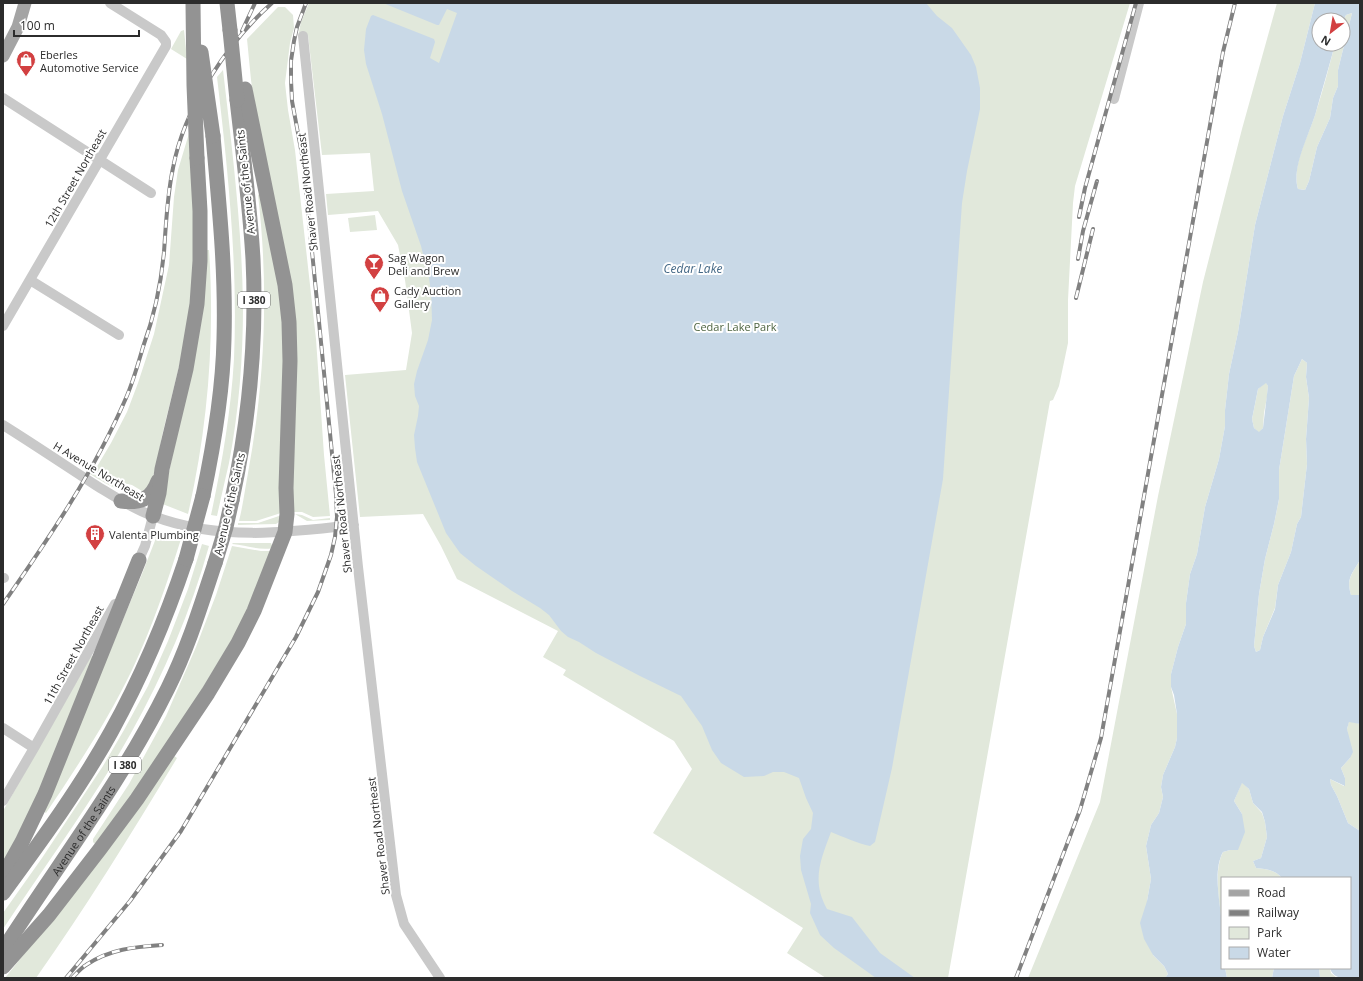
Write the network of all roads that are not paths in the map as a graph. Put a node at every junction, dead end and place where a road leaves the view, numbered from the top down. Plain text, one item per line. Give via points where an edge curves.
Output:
1 (25, 3) edge
2 (110, 3) edge
3 (194, 3) edge
4 (227, 3) edge
5 (1139, 3) edge
6 (303, 36) dead end
7 (3, 56) edge
8 (241, 94) junction
9 (3, 98) edge
10 (1114, 99) dead end
11 (99, 161) junction
12 (151, 193) dead end
13 (30, 280) junction
14 (3, 326) edge
15 (119, 335) dead end
16 (3, 425) edge
17 (162, 469) junction
18 (121, 501) junction
19 (153, 516) junction
20 (354, 525) junction
21 (285, 532) junction
22 (139, 560) junction
23 (3, 728) edge
24 (34, 748) junction
25 (3, 802) edge
26 (3, 876) edge
27 (3, 893) edge
28 (3, 950) edge
29 (3, 967) edge
30 (440, 978) edge

1 - 7 main road via 18,27
2 - 11 street, 12th Street Northeast via 161,35 166,42 165,48
3 - 17 highway, bridge via 194,85 200,240 197,304 186,369
3 - 27 highway, I 380, bridge via 213,136 224,264 224,340 218,412 203,496 186,559 145,666 111,732 72,796
4 - 8 highway, Avenue of the Saints / I 380, bridge
5 - 10 street
6 - 20 street, Shaver Road Northeast
8 - 21 highway via 284,278 289,322
8 - 28 highway, Avenue of the Saints / I 380, bridge via 253,260 253,344 242,451 226,527 184,651 140,740
9 - 11 street
11 - 12 street
11 - 13 street, 12th Street Northeast
13 - 14 street, 12th Street Northeast
13 - 15 street
16 - 18 street, H Avenue Northeast
17 - 18 highway via 154,491 147,498
17 - 19 highway
18 - 19 street, H Avenue Northeast
19 - 21 street, H Avenue Northeast via 189,527 223,532
19 - 22 street, 11th Street Northeast
20 - 21 street, H Avenue Northeast
20 - 30 street, Shaver Road Northeast via 396,895 404,924
21 - 29 highway via 254,611 208,693 137,799 49,914
22 - 24 street, 11th Street Northeast
22 - 26 highway via 45,794
23 - 24 street
24 - 25 street, 11th Street Northeast

